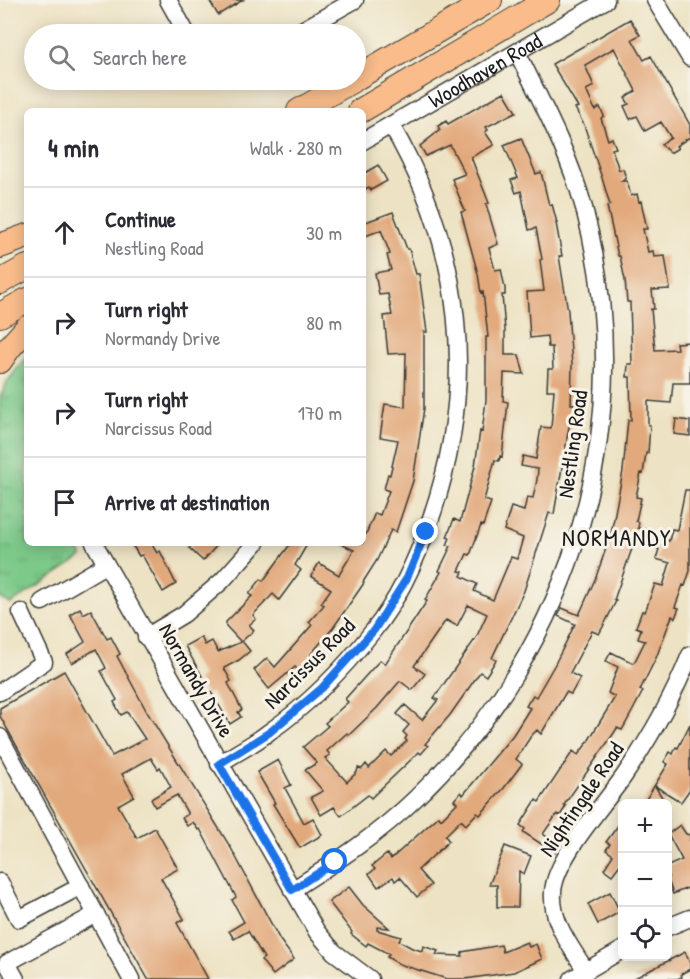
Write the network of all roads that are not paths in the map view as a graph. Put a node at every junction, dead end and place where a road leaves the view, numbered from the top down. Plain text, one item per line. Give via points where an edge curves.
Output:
1 (168, 0) edge
2 (355, 0) edge
3 (490, 0) edge
4 (548, 0) edge
5 (606, 0) edge
6 (655, 0) edge
7 (182, 24) edge
8 (313, 24) edge
9 (517, 52) junction
10 (690, 58) edge
11 (366, 72) edge
12 (335, 90) edge
13 (304, 108) edge
14 (365, 108) edge
15 (391, 125) junction
16 (366, 139) edge
17 (24, 237) edge
18 (0, 246) edge
19 (24, 269) edge
20 (0, 282) edge
21 (24, 302) edge
22 (0, 315) edge
23 (24, 331) edge
24 (0, 362) edge
25 (96, 546) edge
26 (253, 546) edge
27 (105, 565) junction
28 (42, 602) dead end
29 (21, 612) dead end
30 (147, 637) junction
31 (690, 655) edge
32 (0, 692) edge
33 (0, 737) edge
34 (219, 764) junction
35 (0, 882) edge
36 (81, 886) junction
37 (292, 890) junction
38 (96, 914) junction
39 (690, 918) edge
40 (672, 925) edge
41 (618, 952) edge
42 (579, 975) edge
43 (16, 979) edge
44 (131, 979) edge
45 (370, 979) edge

1 - 7 street
2 - 8 street
3 - 11 highway
4 - 14 highway, Woodhaven Road
5 - 9 street, Woodhaven Road
6 - 10 street
9 - 15 street, Woodhaven Road
9 - 37 street, Nestling Road via 559,137 584,208 596,270 604,394 581,527 541,632 480,728 417,798 377,832
12 - 13 highway
15 - 16 street, Woodhaven Road
15 - 34 street, Narcissus Road via 407,152 439,232 456,317 457,401 442,487 407,578 374,630 322,688 270,732
17 - 18 highway
19 - 20 highway
21 - 22 highway
23 - 24 highway
25 - 27 street, Normandy Drive
26 - 30 street via 215,588
27 - 28 street
27 - 30 street, Normandy Drive
29 - 32 street via 44,662
30 - 34 street, Normandy Drive
31 - 42 street, Nightingale Road via 659,721 569,853 557,877 553,891 556,921
33 - 36 street
34 - 37 street, Normandy Drive
35 - 36 street via 19,920
36 - 38 street
37 - 45 street, Normandy Drive via 334,952
38 - 43 street via 7,963
38 - 44 street
39 - 40 street
41 - 42 street

